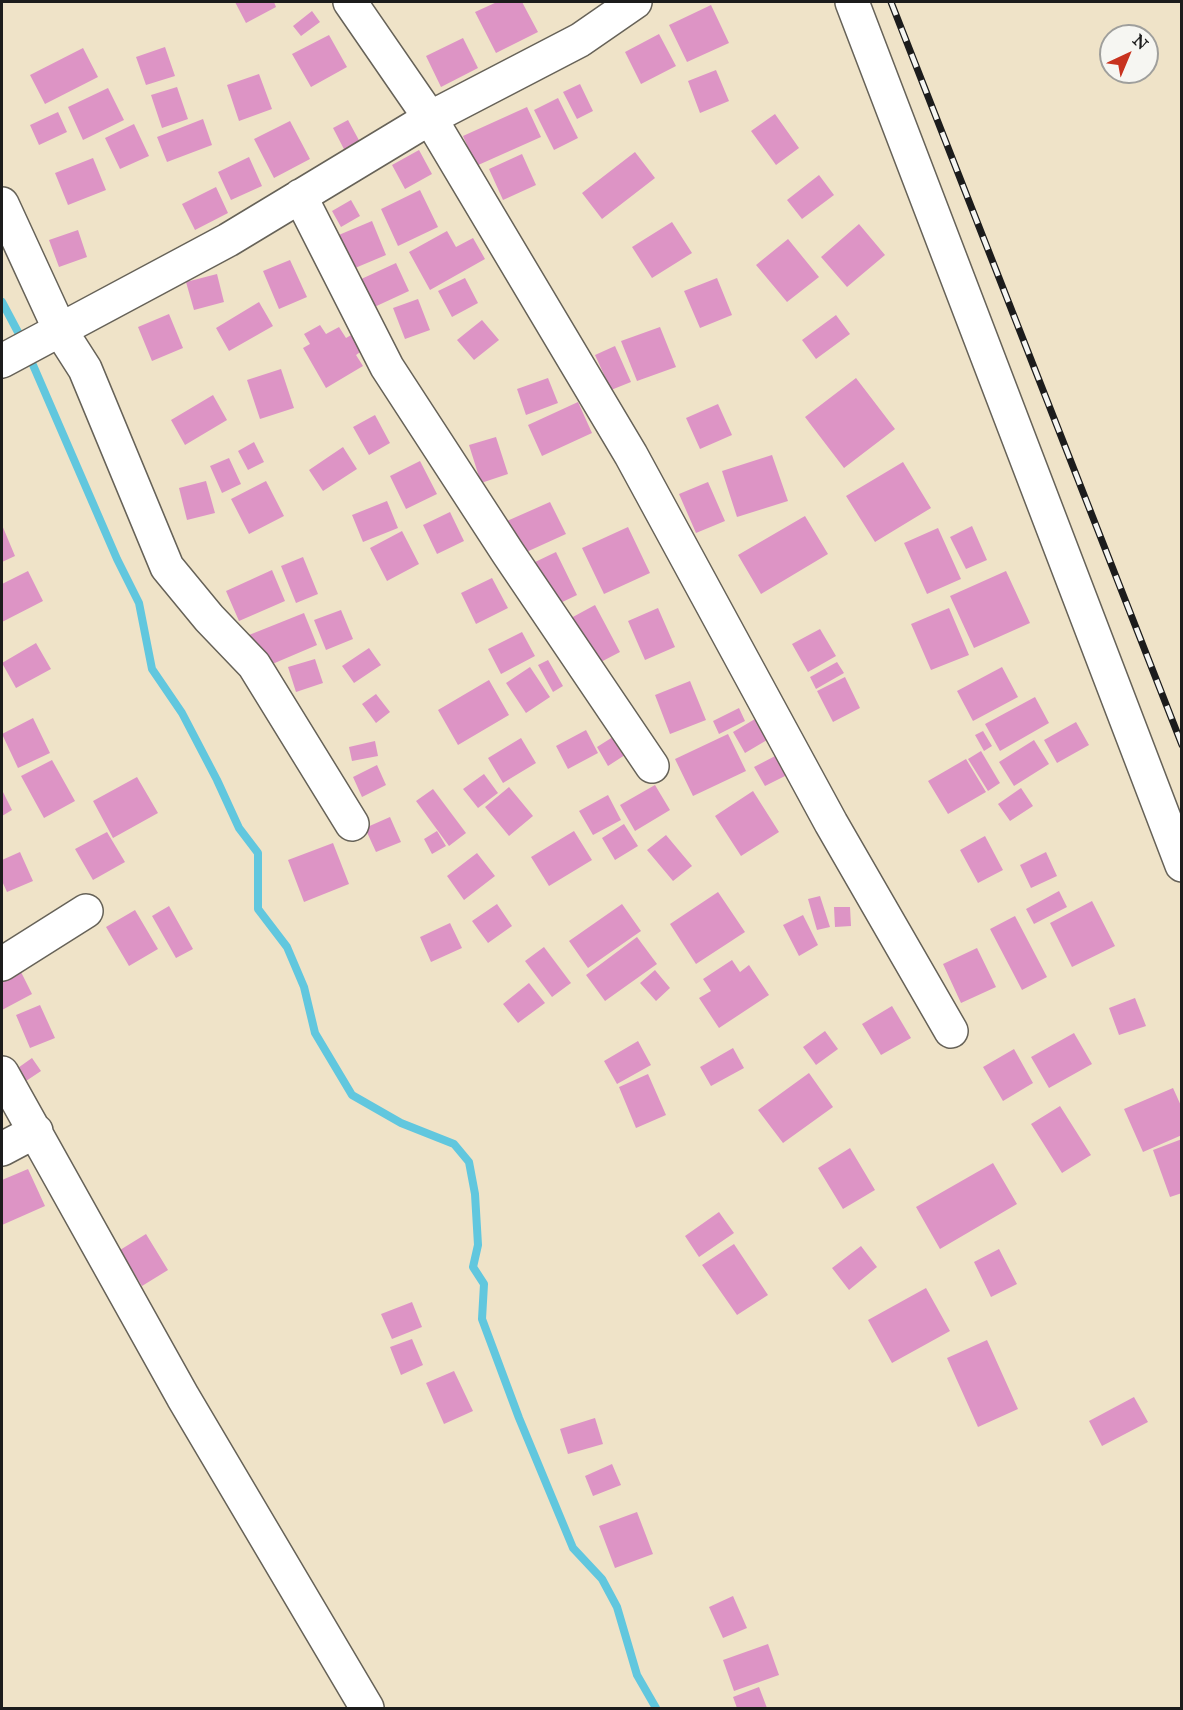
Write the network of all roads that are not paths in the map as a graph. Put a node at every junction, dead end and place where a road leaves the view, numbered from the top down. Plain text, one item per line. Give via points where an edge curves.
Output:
1 (350, 2) edge
2 (635, 2) edge
3 (852, 2) edge
4 (430, 118) junction
5 (300, 196) junction
6 (2, 204) edge
7 (60, 330) junction
8 (2, 361) edge
9 (652, 766) dead end
10 (352, 824) dead end
11 (1182, 865) edge
12 (86, 911) dead end
13 (2, 964) edge
14 (951, 1031) dead end
15 (2, 1073) edge
16 (36, 1131) junction
17 (2, 1149) edge
18 (367, 1708) edge

1 - 4 street
2 - 4 street via 580,40
3 - 11 street
4 - 5 street
4 - 14 street via 631,455 831,823
5 - 7 street via 228,240
5 - 9 street via 387,367
6 - 7 street
7 - 8 street
7 - 10 street via 85,369 167,567 254,665
12 - 13 street
15 - 16 street
16 - 17 street
16 - 18 street via 183,1396

